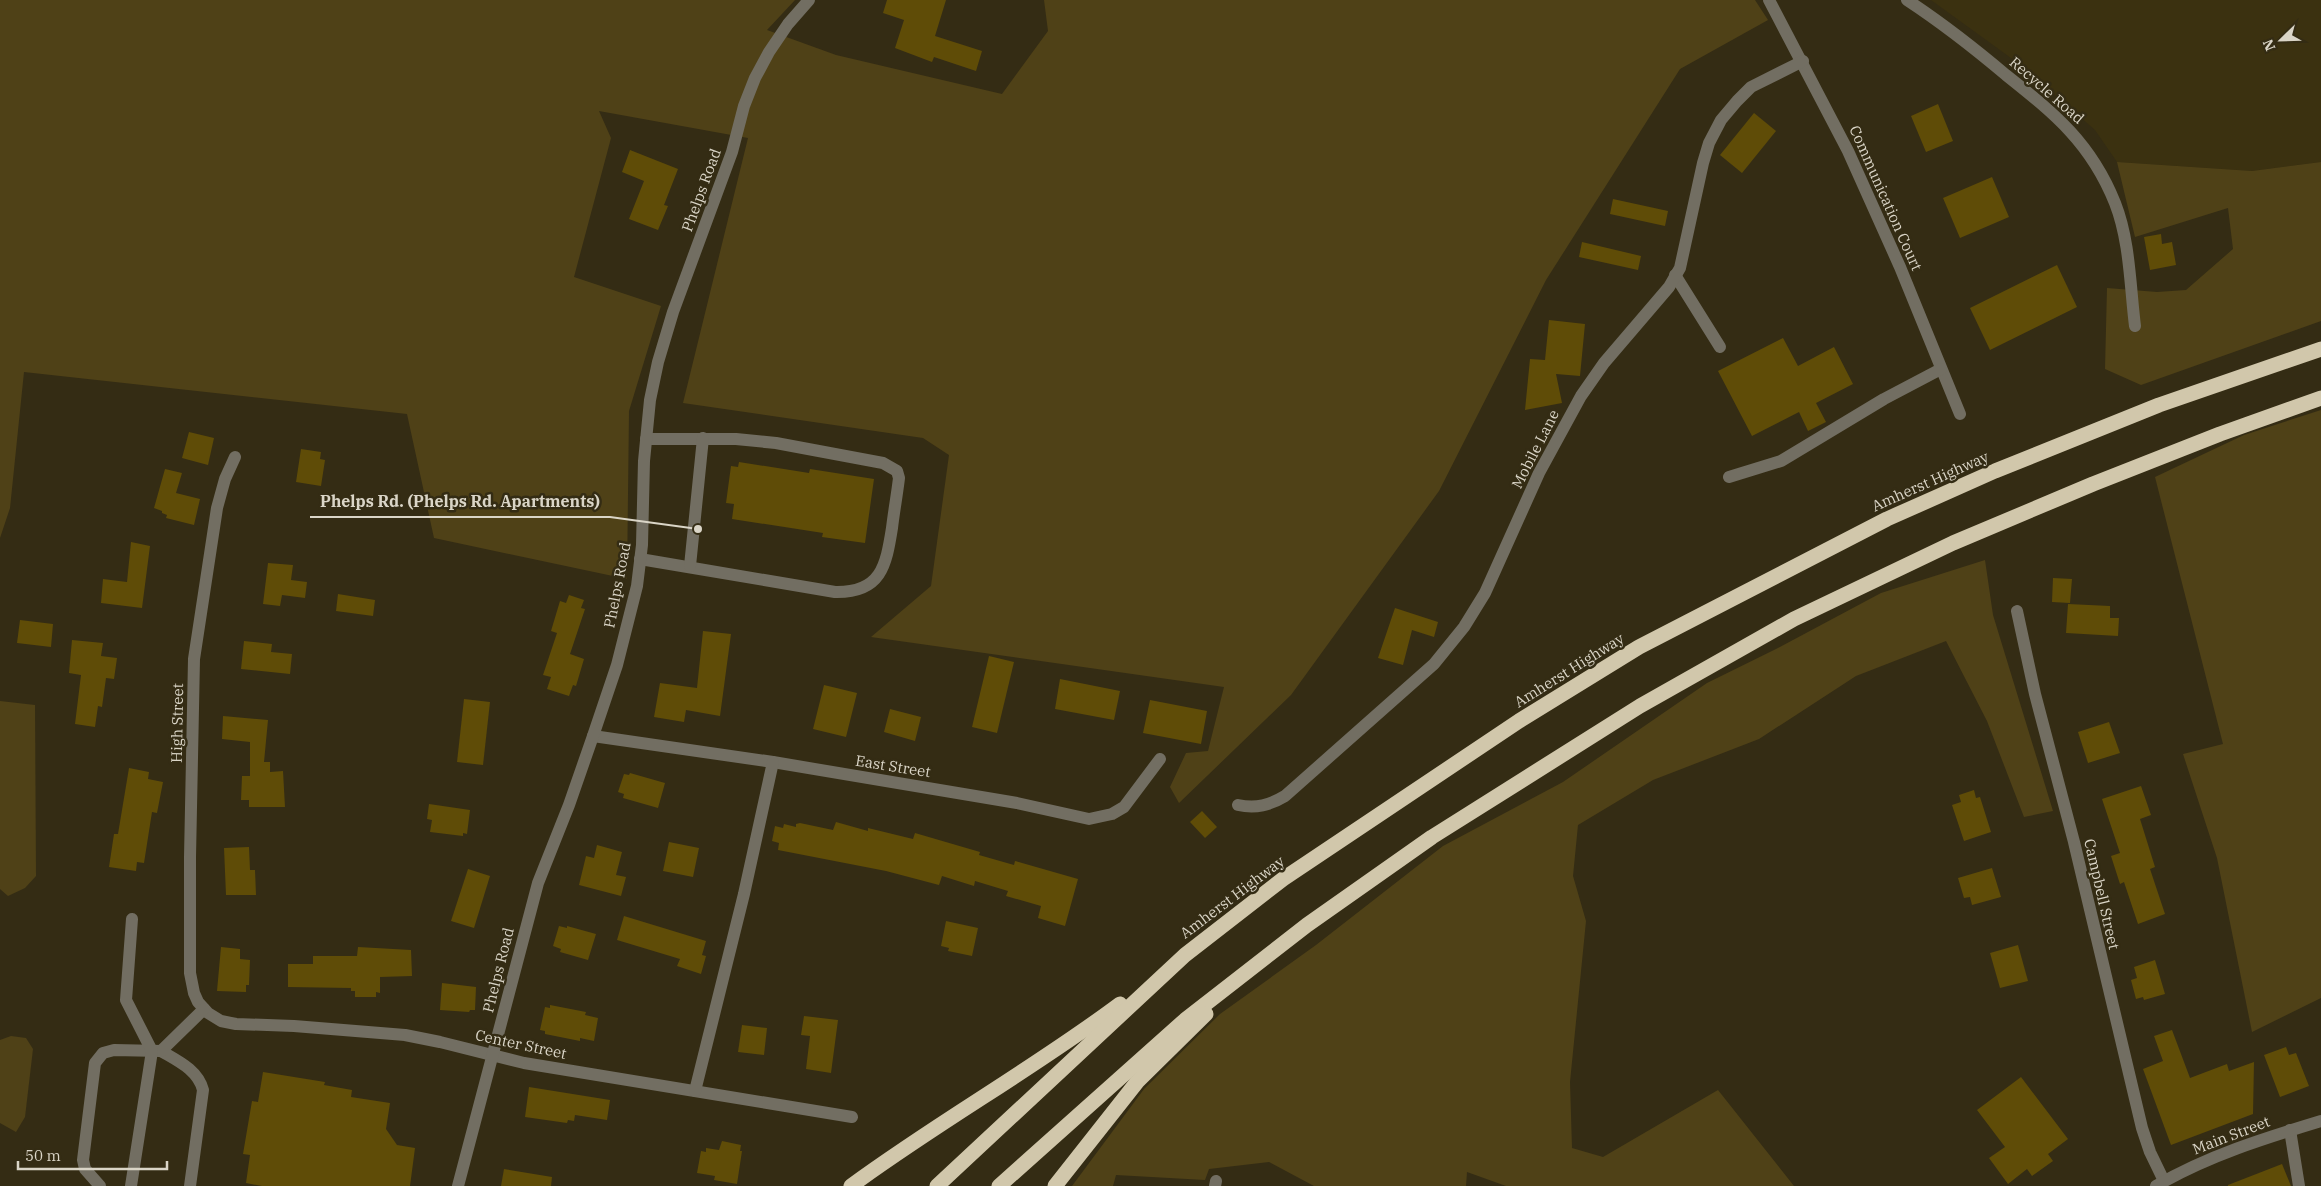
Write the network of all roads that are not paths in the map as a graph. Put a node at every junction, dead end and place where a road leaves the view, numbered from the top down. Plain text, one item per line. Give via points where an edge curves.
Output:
1 (809, 0) edge
2 (1769, 0) edge
3 (1907, 0) edge
4 (1803, 61) junction
5 (1675, 275) junction
6 (2135, 326) dead end
7 (2321, 339) edge
8 (1720, 347) dead end
9 (2321, 348) edge
10 (1941, 369) junction
11 (2321, 398) edge
12 (2159, 405) junction
13 (1960, 414) dead end
14 (703, 438) junction
15 (646, 439) junction
16 (236, 457) dead end
17 (1729, 477) dead end
18 (640, 559) junction
19 (690, 566) junction
20 (2017, 611) dead end
21 (594, 736) junction
22 (1160, 759) dead end
23 (773, 762) junction
24 (1238, 805) dead end
25 (132, 919) dead end
26 (1185, 955) junction
27 (1249, 972) junction
28 (194, 993) joint
29 (204, 1009) junction
30 (157, 1051) junction
31 (494, 1056) junction
32 (695, 1091) junction
33 (852, 1117) dead end
34 (2321, 1121) edge
35 (2290, 1130) junction
36 (2160, 1184) edge
37 (100, 1186) edge
38 (131, 1186) edge
39 (190, 1186) edge
40 (458, 1186) edge
41 (851, 1186) edge
42 (937, 1186) edge
43 (999, 1186) edge
44 (1055, 1186) edge
45 (2299, 1186) edge

1 - 15 street, Phelps Road via 769,52 744,106 732,152 658,362
2 - 4 street, Communication Court
3 - 6 street, Recycle Road via 1953,31 2060,119 2100,169 2124,235
4 - 5 street, Mobile Lane via 1751,87 1722,120 1709,143 1680,268
4 - 10 street, Communication Court via 1900,267
5 - 8 street
5 - 24 street, Mobile Lane via 1669,287 1604,363 1581,396 1539,473 1485,593 1464,627 1434,664 1285,796 1260,807
7 - 12 highway via 2241,367
9 - 12 highway, Amherst Highway
10 - 13 street, Communication Court
10 - 17 street via 1781,461
11 - 27 highway via 2093,484 1954,543 1794,619 1640,706 1432,837 1307,926
12 - 26 highway, Amherst Highway via 1887,518 1639,647 1519,721 1355,830
14 - 15 street
14 - 19 street
14 - 19 street via 776,443 883,463 897,471 899,478 884,568 873,581 857,590 835,592
15 - 18 street, Phelps Road
16 - 28 street, High Street via 225,479 217,508 194,659 190,972
18 - 19 street
18 - 21 street, Phelps Road via 637,586 617,665
20 - 36 street, Campbell Street via 2142,1128
21 - 23 street, East Street
21 - 31 street, Phelps Road via 538,883
22 - 23 street, East Street via 1124,807 1112,814 1089,819 1017,802
23 - 32 street
25 - 30 street via 126,1000
26 - 41 highway via 1072,1040
26 - 42 highway, Amherst Highway
27 - 43 highway via 1185,1020
27 - 44 highway via 1137,1082
28 - 29 street, Center Street
29 - 30 street
29 - 31 street, Center Street via 221,1021 236,1024 405,1035
30 - 37 street via 114,1050 103,1053 95,1063 83,1160 85,1169
30 - 38 street
30 - 39 street via 186,1066 201,1081 203,1090
31 - 32 street, Center Street
31 - 40 street, Phelps Road
32 - 33 street, Center Street
34 - 35 street, Main Street
35 - 36 street, Main Street via 2208,1160
35 - 45 street

